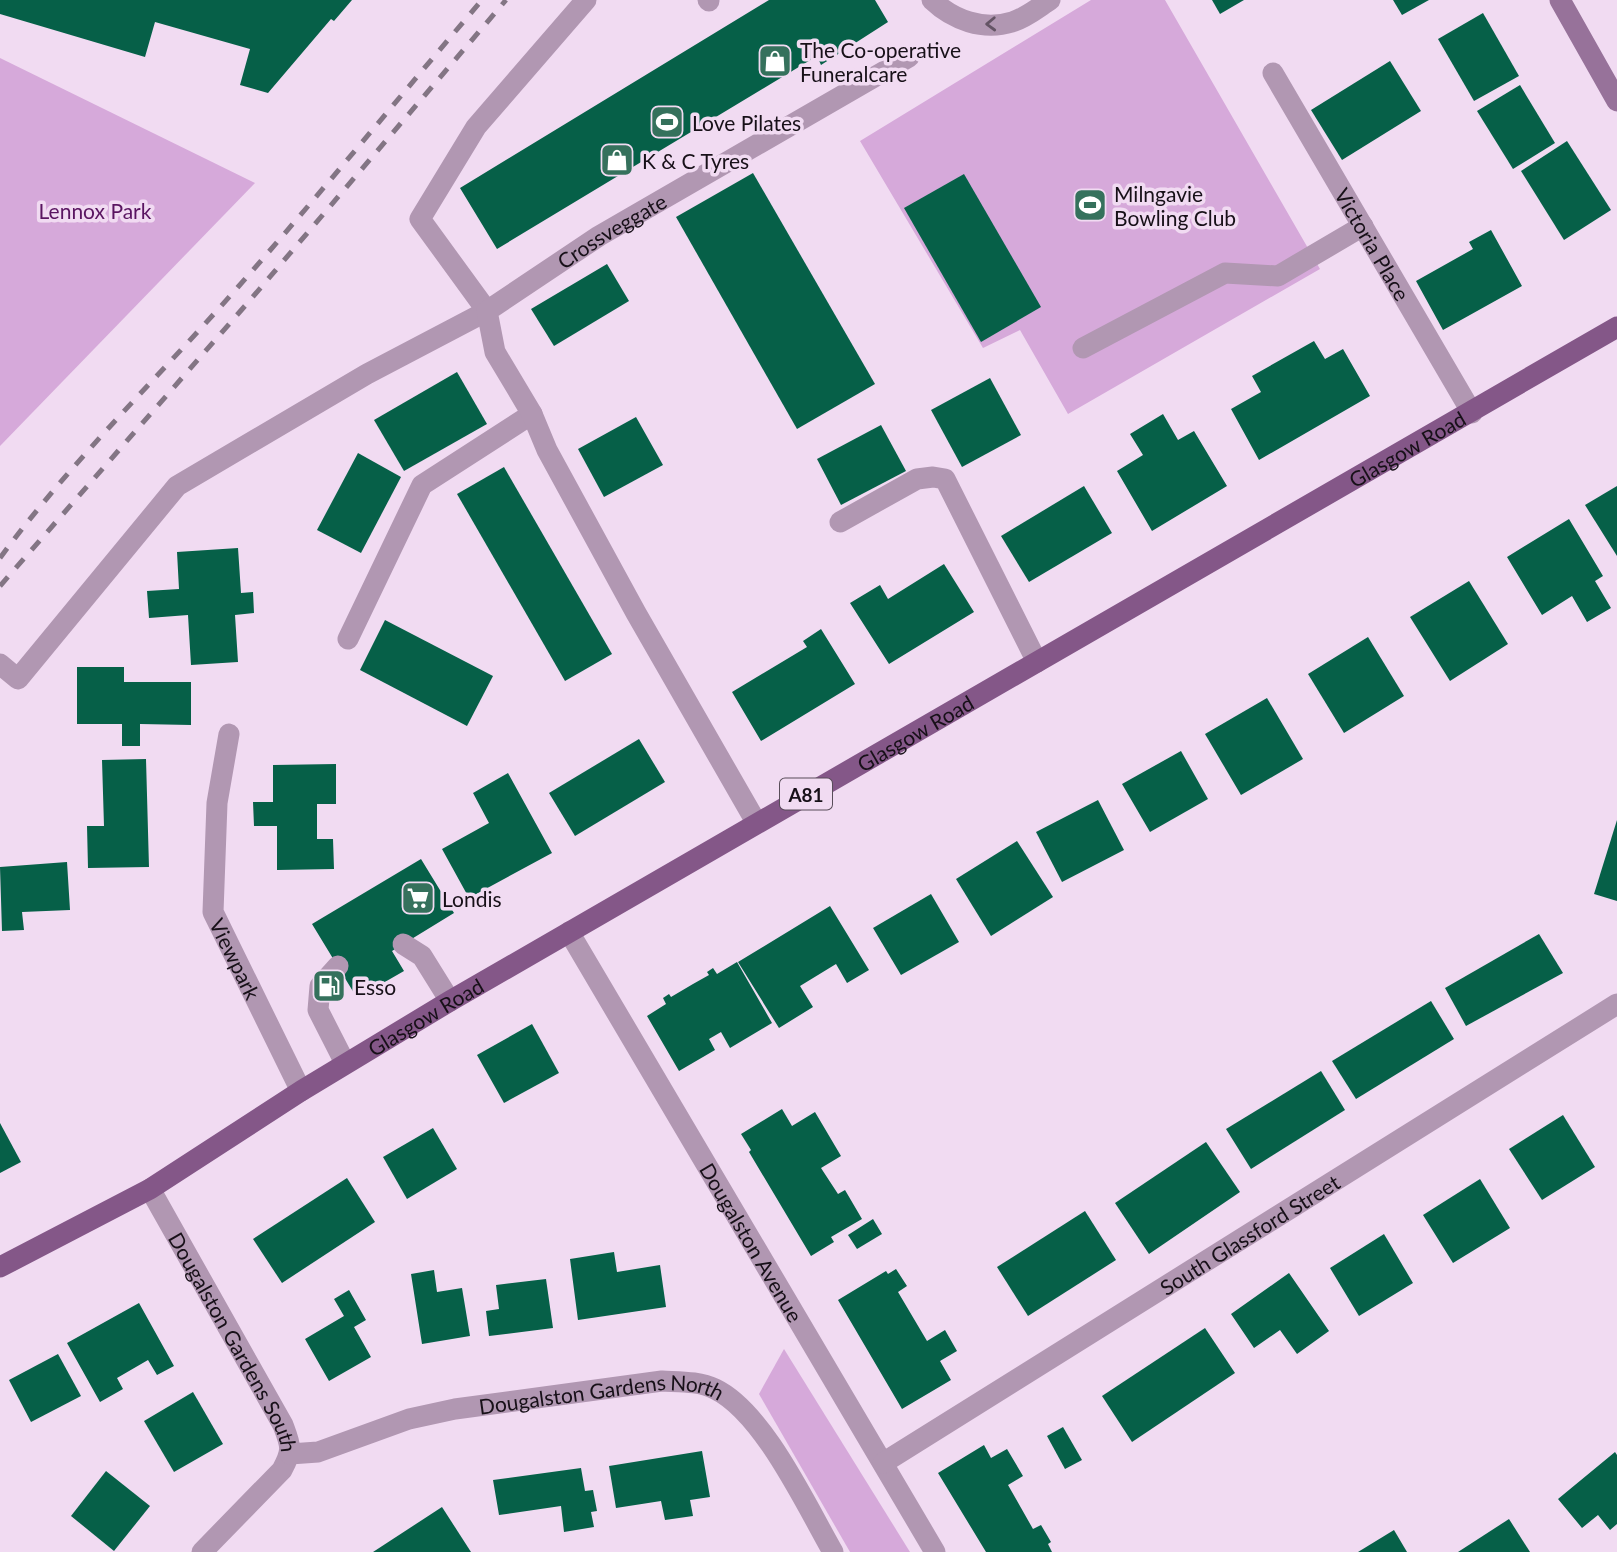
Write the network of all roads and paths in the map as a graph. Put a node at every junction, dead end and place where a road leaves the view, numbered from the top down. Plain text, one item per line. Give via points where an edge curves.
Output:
1 (586, 0) edge
2 (932, 0) edge
3 (1051, 0) edge
4 (1560, 0) edge
5 (909, 57) dead end
6 (1273, 73) dead end
7 (1617, 100) edge
8 (1363, 226) junction
9 (487, 311) junction
10 (1617, 327) edge
11 (1083, 348) dead end
12 (1472, 413) junction
13 (532, 414) junction
14 (840, 522) dead end
15 (348, 639) dead end
16 (1037, 662) junction
17 (1, 664) edge
18 (229, 734) dead end
19 (756, 822) junction
20 (569, 932) junction
21 (403, 944) dead end
22 (338, 966) dead end
23 (450, 1001) junction
24 (1617, 1004) edge
25 (345, 1063) junction
26 (302, 1091) junction
27 (150, 1189) junction
28 (0, 1267) edge
29 (290, 1454) junction
30 (883, 1463) junction
31 (202, 1552) edge
32 (833, 1552) edge
33 (935, 1552) edge

1 - 9 street via 476,127 420,219
3 -> 2 street via 1013,22 980,25 956,18
4 - 7 main road
5 - 9 street, Crossveggate via 599,236
6 - 8 street, Victoria Place
8 - 11 street via 1278,276 1225,273
8 - 12 street, Victoria Place
9 - 13 street via 495,352
9 - 17 street, Crossveggate via 367,374 177,486 18,679
10 - 12 main road, Glasgow Road / A81
12 - 16 main road, Glasgow Road / A81
13 - 15 street via 422,485
13 - 19 street via 547,450
14 - 16 street via 917,479 945,479
16 - 19 main road, Glasgow Road / A81
18 - 26 street, Viewpark via 217,803 213,912
19 - 20 main road, Glasgow Road / A81
20 - 23 main road, Glasgow Road / A81
20 - 30 street, Dougalston Avenue
21 - 23 street via 422,956
22 - 25 street via 320,986 318,1010
23 - 25 main road, Glasgow Road / A81
24 - 30 street, South Glassford Street
25 - 26 main road, Glasgow Road / A81
26 - 27 main road, Glasgow Road / A81
27 - 28 main road, Glasgow Road / A81
27 - 29 street, Dougalston Gardens South via 283,1425
29 - 31 street, Dougalston Gardens South via 282,1470
29 - 32 street, Dougalston Gardens North via 318,1452 409,1419 455,1409 662,1381 685,1382 713,1388 740,1405 767,1438
30 - 33 street, Dougalston Avenue

